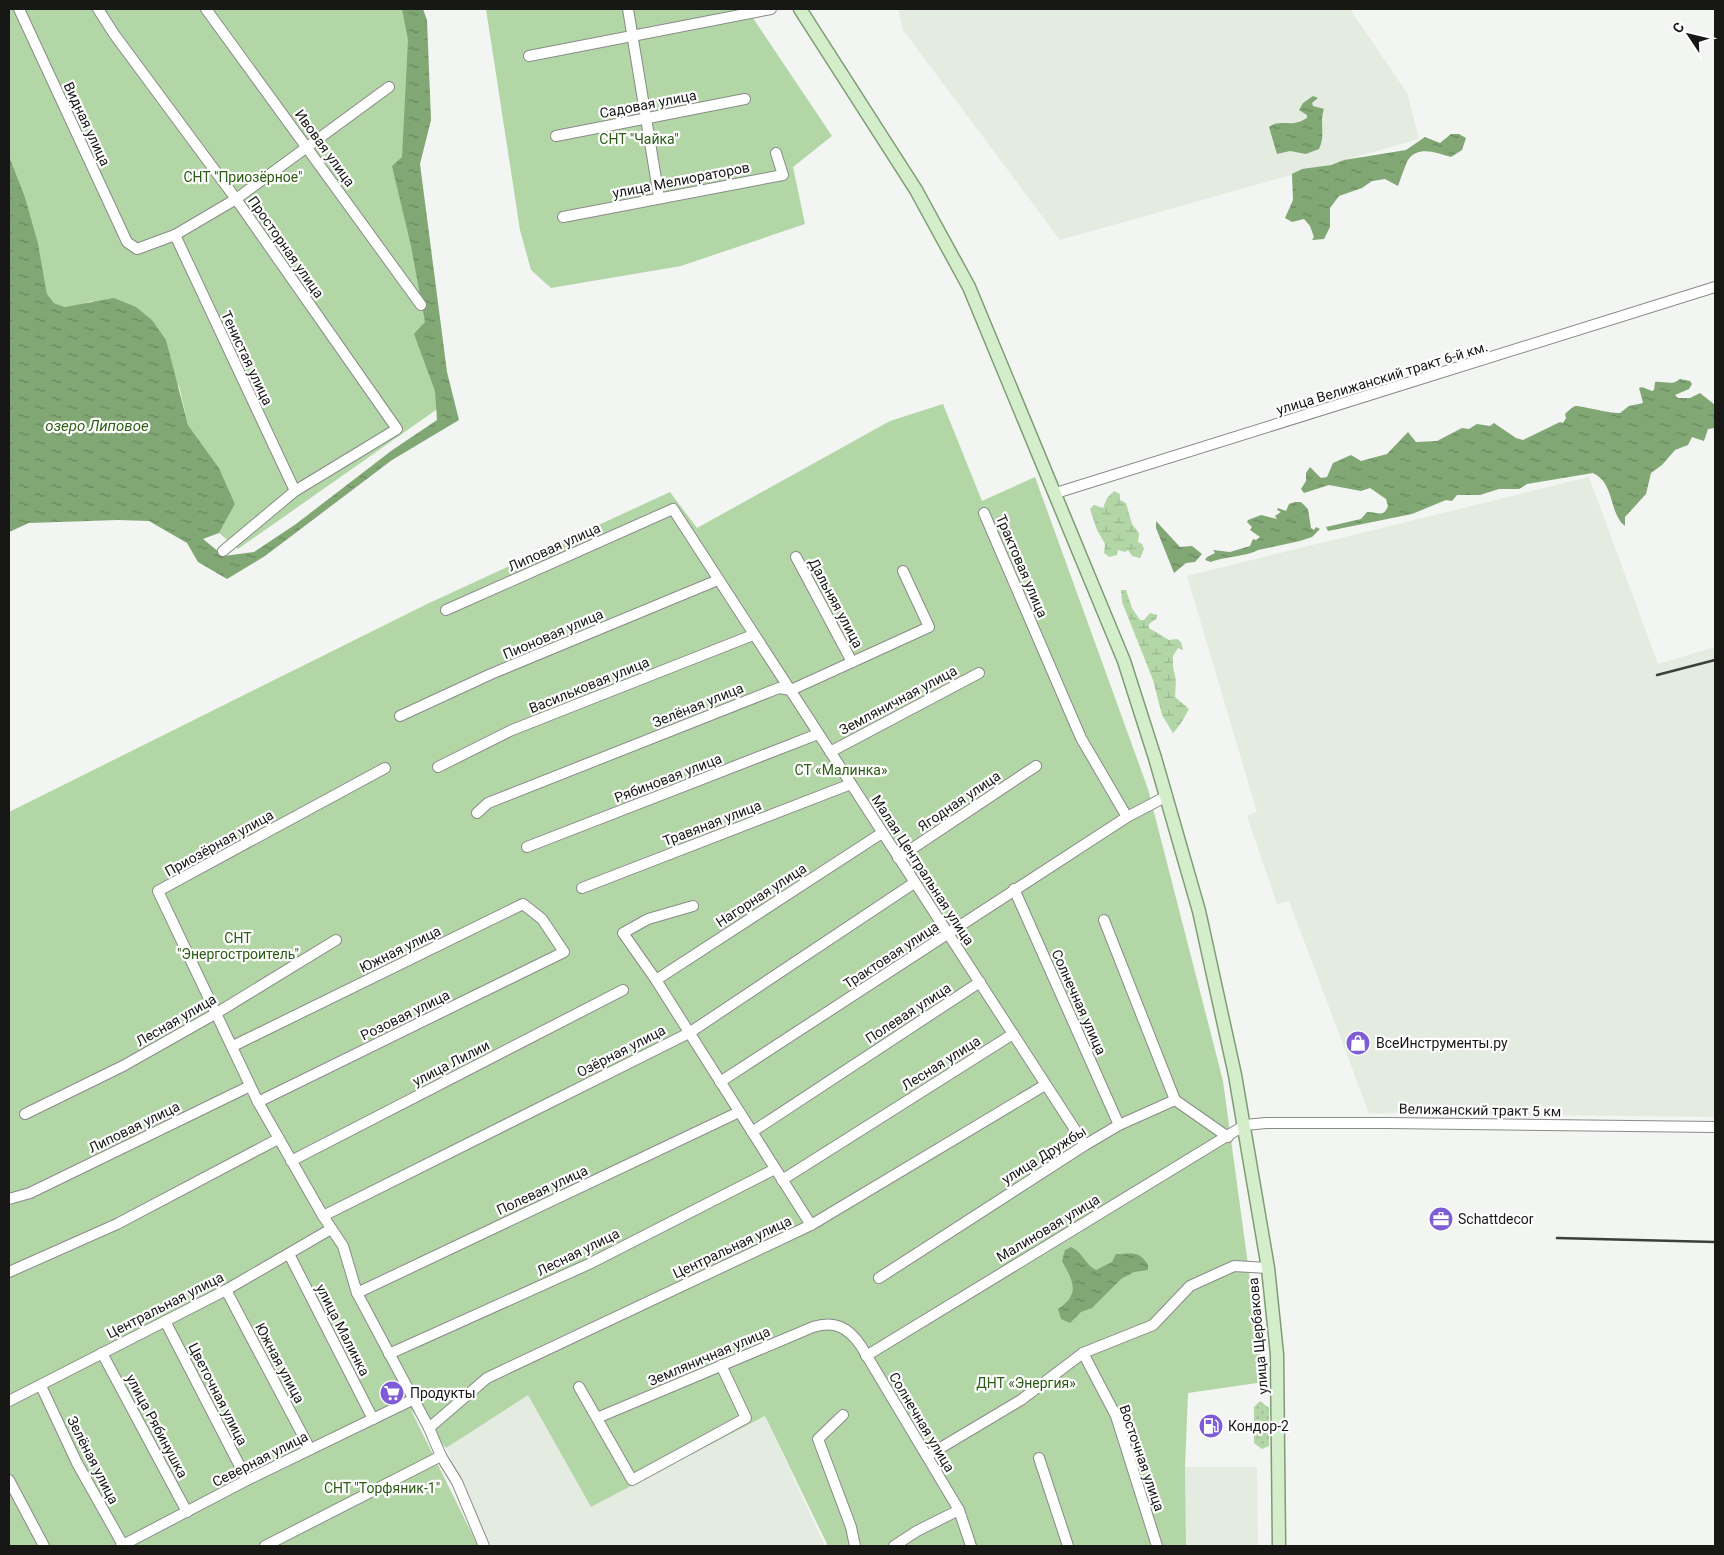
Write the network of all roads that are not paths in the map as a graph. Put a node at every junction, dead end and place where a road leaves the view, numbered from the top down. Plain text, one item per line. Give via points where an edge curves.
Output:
1 (19, 9) edge
2 (98, 9) edge
3 (206, 9) edge
4 (628, 9) edge
5 (771, 9) edge
6 (800, 9) edge
7 (635, 37) junction
8 (528, 56) dead end
9 (389, 88) dead end
10 (745, 99) dead end
11 (646, 117) junction
12 (556, 136) dead end
13 (308, 148) junction
14 (776, 153) dead end
15 (659, 197) junction
16 (236, 199) junction
17 (563, 217) dead end
18 (175, 235) junction
19 (1715, 287) edge
20 (421, 305) dead end
21 (295, 491) junction
22 (1056, 493) junction
23 (673, 510) joint
24 (984, 513) dead end
25 (222, 551) dead end
26 (796, 557) dead end
27 (903, 571) dead end
28 (718, 580) junction
29 (446, 610) dead end
30 (753, 634) junction
31 (852, 662) junction
32 (978, 672) dead end
33 (791, 690) junction
34 (400, 716) dead end
35 (818, 734) junction
36 (830, 752) junction
37 (1036, 766) dead end
38 (438, 767) dead end
39 (385, 768) dead end
40 (851, 784) junction
41 (1167, 796) junction
42 (477, 813) dead end
43 (1127, 817) junction
44 (882, 833) junction
45 (527, 848) dead end
46 (898, 858) junction
47 (914, 883) junction
48 (582, 888) dead end
49 (1014, 889) junction
50 (693, 906) dead end
51 (1104, 920) dead end
52 (949, 934) junction
53 (336, 940) dead end
54 (564, 952) joint
55 (656, 980) junction
56 (980, 982) junction
57 (623, 990) dead end
58 (215, 1014) junction
59 (689, 1032) junction
60 (1013, 1034) junction
61 (233, 1046) junction
62 (720, 1082) junction
63 (1045, 1085) junction
64 (250, 1086) junction
65 (1174, 1100) junction
66 (258, 1102) junction
67 (739, 1112) junction
68 (25, 1114) dead end
69 (1119, 1125) junction
70 (1245, 1125) junction
71 (1715, 1127) edge
72 (752, 1132) junction
73 (1228, 1136) junction
74 (278, 1138) junction
75 (1085, 1145) junction
76 (291, 1161) junction
77 (775, 1169) junction
78 (782, 1180) junction
79 (9, 1199) edge
80 (323, 1216) junction
81 (811, 1225) junction
82 (331, 1228) junction
83 (289, 1254) junction
84 (1268, 1268) junction
85 (9, 1272) edge
86 (879, 1278) dead end
87 (226, 1290) junction
88 (357, 1293) junction
89 (164, 1320) junction
90 (834, 1324) joint
91 (102, 1353) junction
92 (1083, 1353) junction
93 (389, 1354) junction
94 (866, 1356) junction
95 (721, 1366) junction
96 (41, 1386) junction
97 (579, 1387) dead end
98 (412, 1400) junction
99 (9, 1401) edge
100 (843, 1415) dead end
101 (373, 1418) junction
102 (597, 1418) junction
103 (429, 1428) junction
104 (310, 1449) junction
105 (441, 1456) junction
106 (927, 1456) junction
107 (1039, 1458) dead end
108 (9, 1480) edge
109 (247, 1480) junction
110 (959, 1510) junction
111 (187, 1512) junction
112 (44, 1546) edge
113 (122, 1546) edge
114 (265, 1546) edge
115 (484, 1546) edge
116 (855, 1546) edge
117 (894, 1546) edge
118 (971, 1546) edge
119 (1068, 1546) edge
120 (1157, 1546) edge
121 (1279, 1546) edge

1 - 18 street, Видная улица via 127,242 133,248 141,248
2 - 16 street, Просторная улица
3 - 13 street, Ивовая улица
4 - 7 street
5 - 7 street
6 - 22 main road, улица Щербакова via 916,190 969,287
7 - 8 street
7 - 11 street
9 - 13 street
10 - 11 street, Садовая улица
11 - 12 street, Садовая улица
11 - 15 street
13 - 16 street
13 - 20 street, Ивовая улица
14 - 15 street, улица Мелиораторов via 783,175
15 - 17 street, улица Мелиораторов
16 - 18 street
16 - 21 street, Просторная улица via 397,429
18 - 21 street, Тенистая улица
19 - 22 street, улица Велижанский тракт 6-й км.
21 - 25 street
22 - 41 main road, улица Щербакова via 1124,661
23 - 28 street, Малая Центральная улица
23 - 29 street, Липовая улица
24 - 43 street, Трактовая улица via 1080,738
26 - 31 street, Дальняя улица
27 - 31 street, Зелёная улица via 929,627
28 - 30 street, Малая Центральная улица
28 - 34 street, Пионовая улица
30 - 33 street, Малая Центральная улица
30 - 38 street, Васильковая улица via 512,730
31 - 33 street, Зелёная улица
32 - 36 street, Земляничная улица
33 - 35 street, Малая Центральная улица
33 - 42 street, Зелёная улица via 779,688 761,695 488,803
35 - 36 street, Малая Центральная улица
35 - 45 street, Рябиновая улица
36 - 40 street, Малая Центральная улица
37 - 46 street, Ягодная улица
39 - 58 street, Приозёрная улица via 158,891
40 - 44 street, Малая Центральная улица
40 - 48 street, Травяная улица
41 - 43 street, Трактовая улица
41 - 70 main road, улица Щербакова via 1199,911
43 - 49 street, Трактовая улица
44 - 46 street, Малая Центральная улица
44 - 55 street, Нагорная улица
46 - 47 street, Малая Центральная улица
47 - 52 street, Малая Центральная улица
47 - 59 street, Озёрная улица
49 - 52 street, Трактовая улица
49 - 69 street, Солнечная улица
50 - 55 street via 648,919 622,933
51 - 65 street
52 - 56 street, Малая Центральная улица
52 - 62 street, Трактовая улица
53 - 58 street, Лесная улица
54 - 61 street, Южная улица via 542,919 523,904
54 - 66 street, Розовая улица
55 - 59 street
56 - 60 street, Малая Центральная улица
56 - 72 street, Полевая улица
57 - 76 street, улица Лилии
58 - 61 street
58 - 68 street, Лесная улица via 123,1066
59 - 62 street
59 - 80 street, Озёрная улица
60 - 63 street, Малая Центральная улица
60 - 78 street, Лесная улица
61 - 64 street
62 - 67 street
63 - 75 street, Малая Центральная улица
63 - 81 street, Центральная улица
64 - 66 street
64 - 79 street, Липовая улица via 30,1193
65 - 69 street, улица Дружбы
65 - 73 street
66 - 74 street
67 - 72 street
67 - 88 street, Полевая улица
69 - 75 street, улица Дружбы
70 - 71 street, Велижанский тракт 5 км via 1370,1123
70 - 73 street, Малиновая улица
70 - 84 main road, улица Щербакова
72 - 77 street
73 - 94 street, Малиновая улица
74 - 76 street
74 - 85 street via 117,1224
75 - 86 street, улица Дружбы
76 - 80 street
77 - 78 street
77 - 93 street, Лесная улица via 588,1264
78 - 81 street
80 - 82 street
81 - 103 street, Центральная улица via 488,1378
82 - 83 street, Центральная улица
82 - 88 street via 343,1246
83 - 87 street, Центральная улица
83 - 101 street, улица Малинка
84 - 92 street via 1234,1266 1216,1274 1190,1286 1153,1324
84 - 121 main road, улица Щербакова via 1277,1354
87 - 89 street, Центральная улица
87 - 104 street, Южная улица
88 - 93 street
89 - 91 street, Центральная улица
89 - 109 street, Цветочная улица
90 - 94 street, Солнечная улица via 853,1335
90 - 95 street, Земляничная улица via 813,1327
91 - 96 street, Центральная улица
91 - 111 street, улица Рябинушка
92 - 106 street via 1022,1400
92 - 120 street, Восточная улица via 1116,1416
93 - 98 street
94 - 106 street, Солнечная улица
95 - 102 street, Земляничная улица
95 - 102 street via 746,1418 632,1480
96 - 99 street, Центральная улица
96 - 113 street, Зелёная улица via 77,1463
97 - 102 street
98 - 101 street, Северная улица
98 - 103 street
100 - 116 street via 818,1439
101 - 104 street, Северная улица
103 - 105 street
104 - 109 street, Северная улица
105 - 114 street
105 - 115 street via 457,1482
106 - 110 street, Солнечная улица
107 - 119 street
108 - 112 street
109 - 111 street, Северная улица
110 - 117 street
110 - 118 street, Солнечная улица
111 - 113 street, Северная улица

